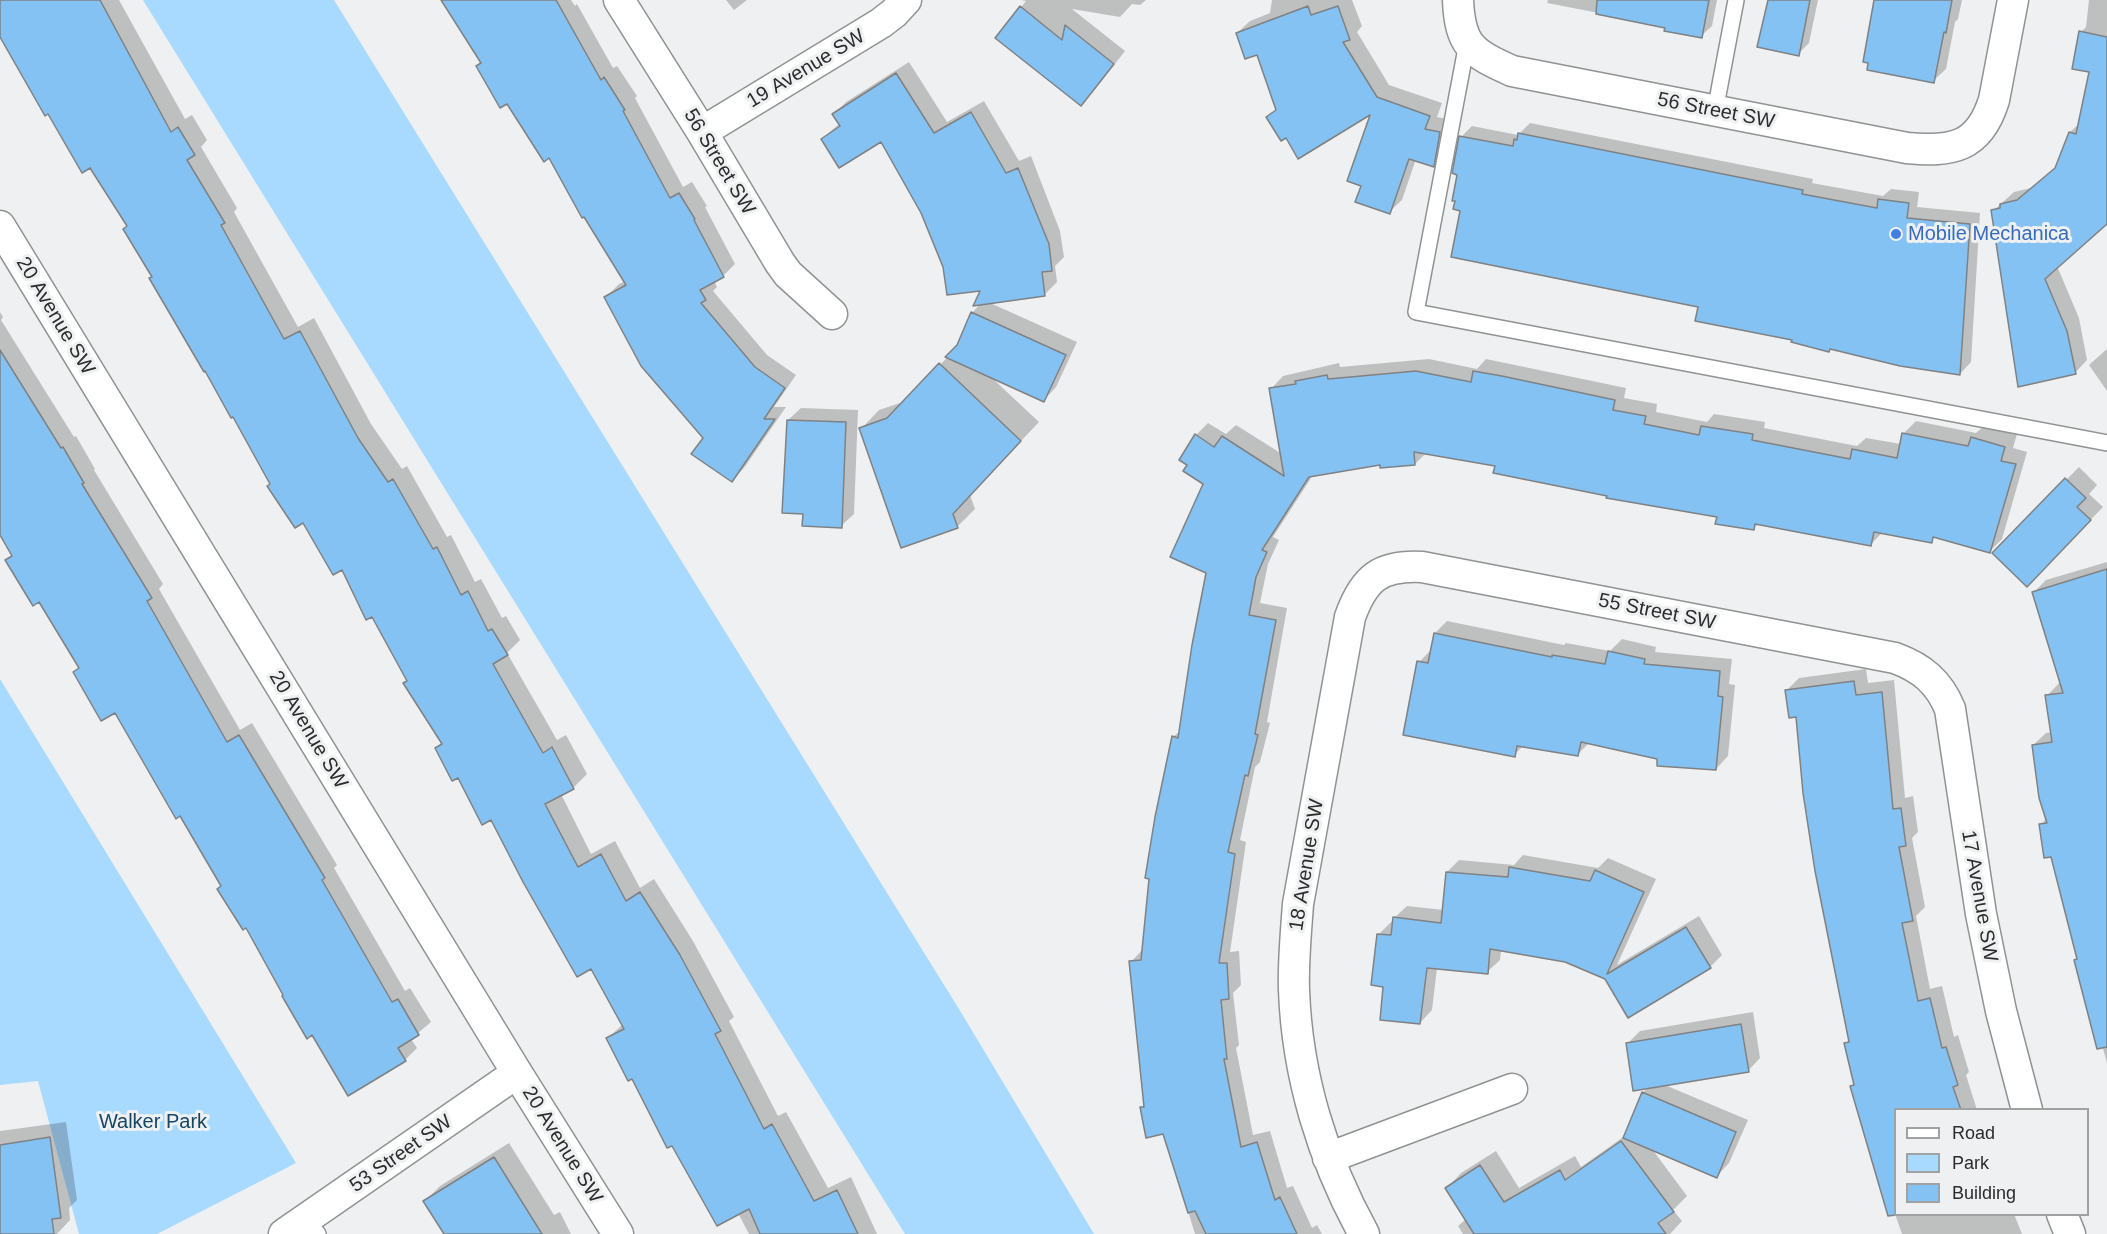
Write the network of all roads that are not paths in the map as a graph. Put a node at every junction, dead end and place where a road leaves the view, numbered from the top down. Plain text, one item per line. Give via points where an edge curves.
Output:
1 (619, 0) edge
2 (906, 0) edge
3 (1458, 0) edge
4 (1736, 0) edge
5 (2013, 0) edge
6 (1467, 43) junction
7 (1715, 111) junction
8 (702, 132) junction
9 (0, 225) edge
10 (832, 314) dead end
11 (2107, 443) edge
12 (1372, 578) joint
13 (1936, 684) joint
14 (517, 1073) junction
15 (1512, 1089) dead end
16 (2026, 1108) edge
17 (1328, 1158) junction
18 (2062, 1216) edge
19 (303, 1229) edge
20 (618, 1234) edge
21 (1364, 1234) edge
22 (2070, 1234) edge

1 - 8 street, 56 Street SW
2 - 8 street, 19 Avenue SW via 881,23
3 - 6 street
4 - 7 lane
5 - 7 street, 56 Street SW via 1989,116 1979,130 1957,147 1907,148
6 - 7 street, 56 Street SW via 1480,56 1512,71
6 - 11 lane via 1416,312
8 - 10 street, 56 Street SW via 784,268
9 - 14 street, 20 Avenue SW
12 - 13 street, 55 Street SW via 1404,566 1445,571 1895,658 1926,673
12 - 17 street, 18 Avenue SW via 1360,593 1350,617 1298,904 1295,943 1299,1038 1316,1122
13 - 16 street, 17 Avenue SW via 1944,693 1954,727 1981,914
14 - 19 street, 53 Street SW
14 - 20 street, 20 Avenue SW
15 - 17 street
17 - 21 street, 18 Avenue SW via 1345,1201
18 - 22 street

